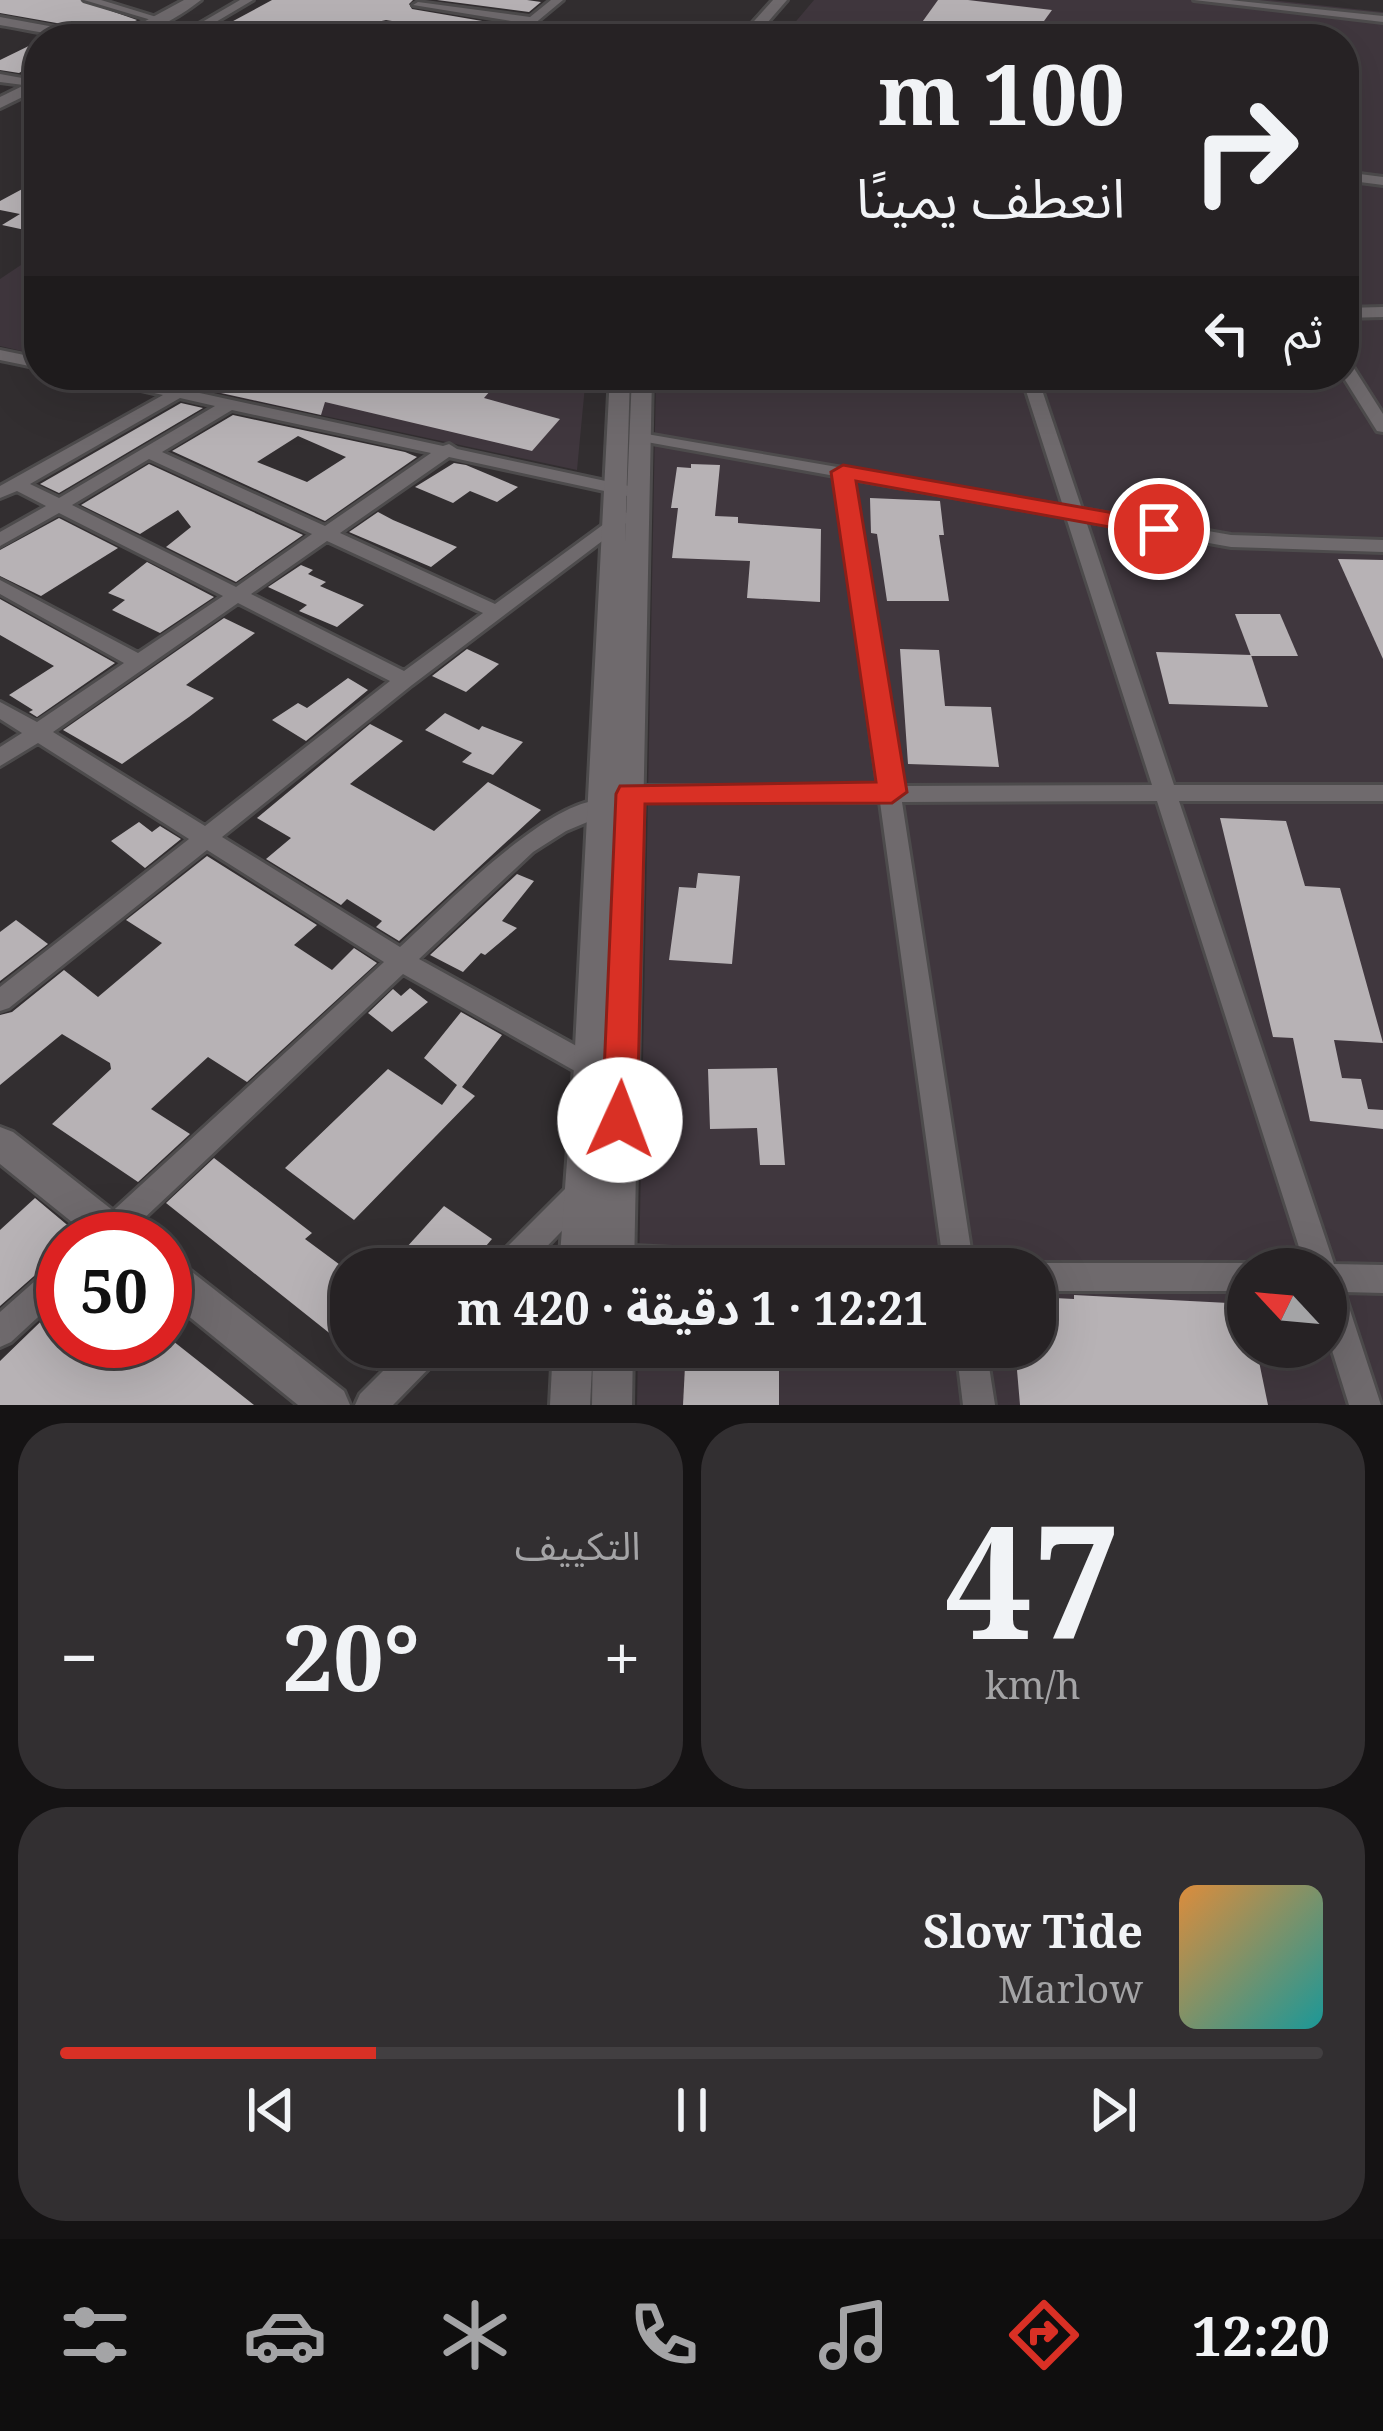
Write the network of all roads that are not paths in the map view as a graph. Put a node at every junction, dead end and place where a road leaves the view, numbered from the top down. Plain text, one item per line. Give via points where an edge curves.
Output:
1 (194, 0) edge
2 (248, 0) edge
3 (499, 0) edge
4 (558, 0) edge
5 (780, 0) edge
6 (795, 0) edge
7 (1199, 0) edge
8 (96, 1) edge
9 (422, 3) edge
10 (480, 13) junction
11 (158, 19) junction
12 (1383, 19) edge
13 (533, 20) junction
14 (149, 24) edge
15 (206, 24) edge
16 (390, 24) edge
17 (464, 24) edge
18 (528, 24) edge
19 (758, 24) edge
20 (774, 24) edge
21 (1359, 389) edge
22 (164, 390) edge
23 (621, 390) edge
24 (642, 390) edge
25 (1034, 390) edge
26 (178, 393) junction
27 (229, 405) junction
28 (1383, 427) edge
29 (641, 436) junction
30 (449, 449) junction
31 (151, 453) junction
32 (843, 472) junction
33 (8, 488) edge
34 (626, 504) junction
35 (61, 505) junction
36 (1075, 513) junction
37 (326, 535) junction
38 (0, 540) edge
39 (1383, 546) edge
40 (0, 586) edge
41 (239, 594) junction
42 (495, 610) junction
43 (139, 662) junction
44 (406, 680) junction
45 (0, 709) edge
46 (39, 731) junction
47 (0, 758) edge
48 (892, 792) junction
49 (1166, 793) junction
50 (1383, 793) edge
51 (630, 794) junction
52 (601, 807) junction
53 (206, 839) junction
54 (404, 962) junction
55 (0, 1001) edge
56 (591, 1066) junction
57 (0, 1143) edge
58 (582, 1191) junction
59 (82, 1212) edge
60 (137, 1212) edge
61 (526, 1248) edge
62 (579, 1248) edge
63 (616, 1248) edge
64 (956, 1248) edge
65 (1314, 1248) edge
66 (1056, 1277) edge
67 (1227, 1277) edge
68 (1383, 1279) edge
69 (1347, 1280) edge
70 (192, 1295) edge
71 (36, 1299) edge
72 (0, 1332) edge
73 (1347, 1348) edge
74 (407, 1368) edge
75 (572, 1368) edge
76 (613, 1368) edge
77 (973, 1368) edge
78 (330, 1405) edge
79 (370, 1405) edge
80 (570, 1405) edge
81 (612, 1405) edge
82 (979, 1405) edge
83 (1365, 1405) edge

1 - 11 main road
2 - 15 street
3 - 10 street
4 - 13 street
5 - 19 main road
6 - 20 main road
7 - 12 street
8 - 11 street
9 - 10 street
9 - 16 street
10 - 13 street
10 - 17 street
11 - 14 main road
13 - 18 street
21 - 28 street
22 - 26 street
23 - 34 main road
24 - 29 main road
25 - 36 street
26 - 27 street
26 - 33 street
27 - 30 street
27 - 31 street
29 - 32 street
29 - 34 main road
30 - 34 street
30 - 37 street
31 - 35 street
31 - 37 street
32 - 36 street
32 - 48 street
33 - 35 street
34 - 42 street
34 - 51 main road
34 - 52 main road
35 - 38 street
35 - 41 street
36 - 39 street via 1245,542
36 - 49 street
37 - 41 street
37 - 42 street
40 - 43 street
41 - 43 street
41 - 44 street
42 - 44 street
43 - 46 street
44 - 53 street
45 - 46 street
46 - 47 street
46 - 53 street
48 - 49 street
48 - 51 street
48 - 64 street
49 - 50 street
49 - 65 street
51 - 63 main road
52 - 54 street via 536,838
52 - 56 main road
53 - 54 street
53 - 55 street
54 - 56 street
54 - 60 street
56 - 58 main road
57 - 59 main road
58 - 61 street
58 - 62 main road
66 - 67 street
68 - 69 street
70 - 78 main road
71 - 72 street
73 - 83 street
74 - 79 street
75 - 80 main road
76 - 81 main road
77 - 82 street

